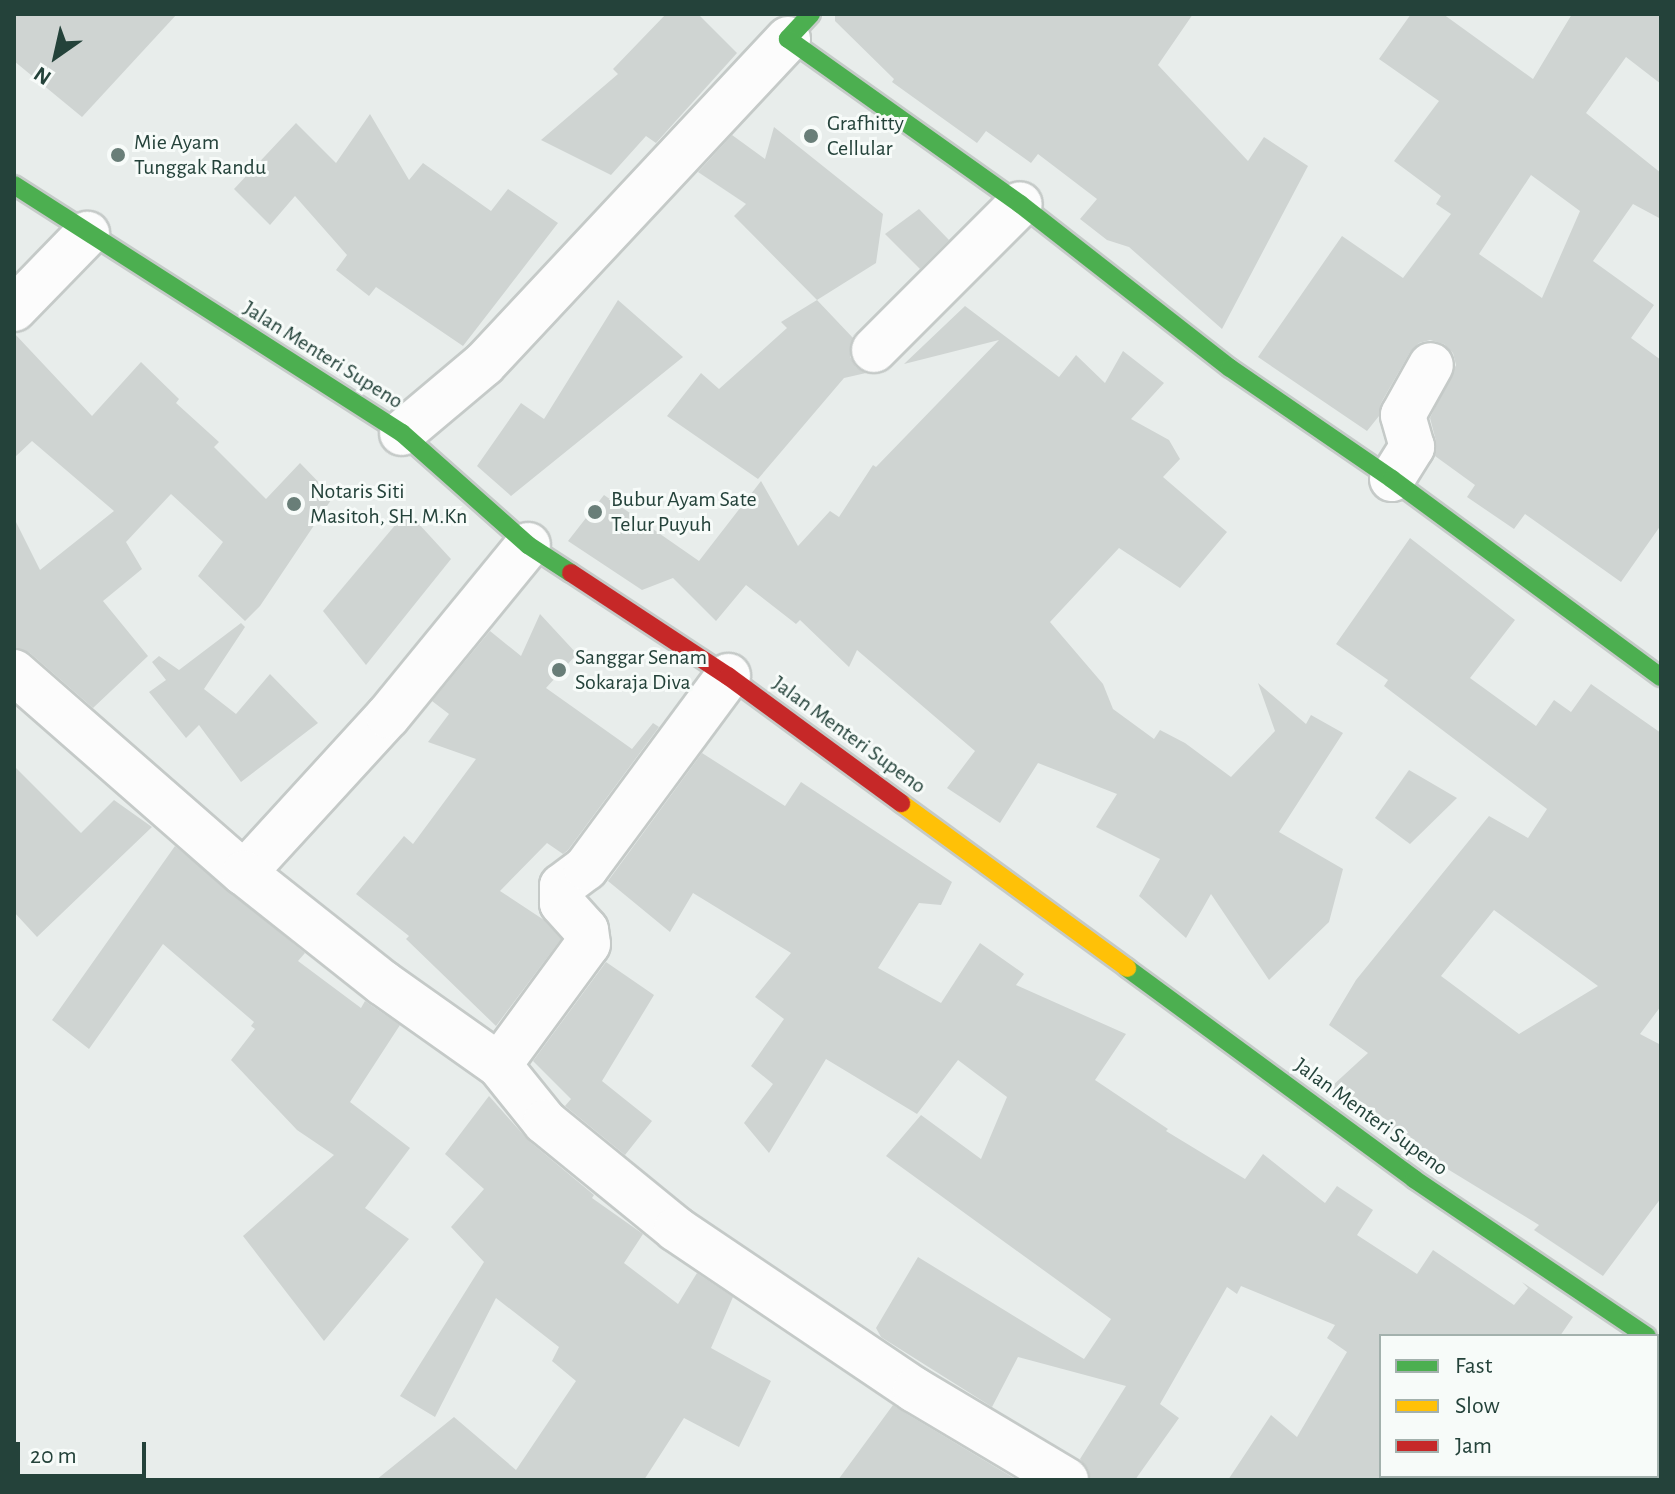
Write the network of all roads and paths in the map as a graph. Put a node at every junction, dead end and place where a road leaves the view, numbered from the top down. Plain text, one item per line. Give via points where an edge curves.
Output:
1 (799, 26) edge
2 (14, 185) edge
3 (1020, 204) junction
4 (87, 234) junction
5 (14, 309) edge
6 (874, 350) dead end
7 (1431, 365) dead end
8 (402, 433) junction
9 (1392, 479) junction
10 (528, 545) junction
11 (14, 672) edge
12 (728, 676) junction
13 (1661, 677) edge
14 (244, 873) junction
15 (499, 1065) junction
16 (1644, 1334) edge
17 (1008, 1466) edge
18 (1066, 1480) edge

1 - 3 main road
1 - 8 street via 484,364
2 - 4 main road, Jalan Menteri Supeno
3 - 6 street
3 - 9 main road via 1230,368
4 - 5 street
4 - 8 main road, Jalan Menteri Supeno
7 - 9 street via 1403,415 1412,447
8 - 10 main road, Jalan Menteri Supeno
9 - 13 main road
10 - 12 main road, Jalan Menteri Supeno
10 - 14 street via 388,716
11 - 14 street
12 - 15 street via 586,868 562,886 562,903 586,930 588,944
12 - 16 main road, Jalan Menteri Supeno via 1414,1179
14 - 15 street via 383,983
15 - 17 street via 545,1122 676,1229 883,1370
17 - 18 street

